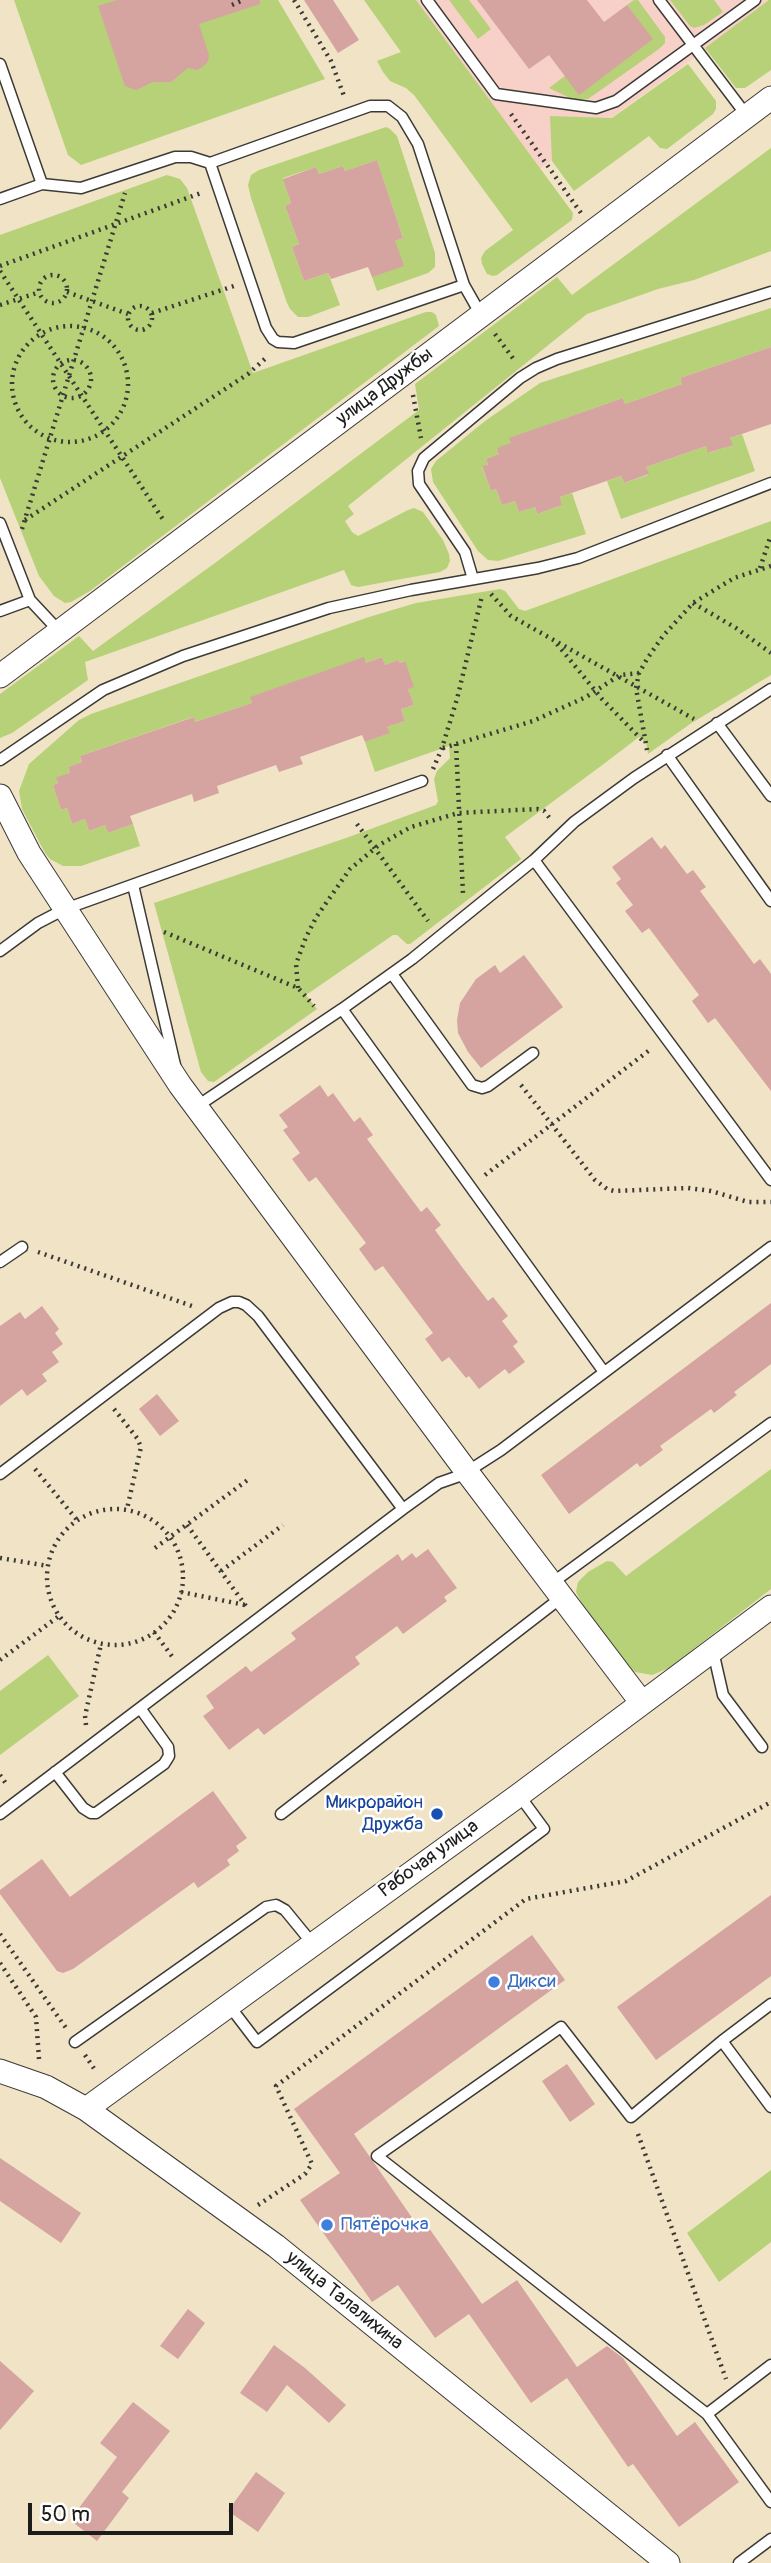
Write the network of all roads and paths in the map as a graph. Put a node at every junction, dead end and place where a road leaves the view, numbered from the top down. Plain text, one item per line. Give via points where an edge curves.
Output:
1 (243, 0) edge
2 (293, 0) edge
3 (427, 0) edge
4 (659, 0) edge
5 (755, 0) edge
6 (232, 5) dead end
7 (693, 46) junction
8 (0, 64) edge
9 (337, 75) dead end
10 (496, 94) junction
11 (771, 98) edge
12 (747, 116) junction
13 (211, 163) junction
14 (132, 171) junction
15 (42, 184) junction
16 (219, 187) junction
17 (0, 199) edge
18 (584, 217) dead end
19 (116, 223) junction
20 (0, 266) edge
21 (0, 271) edge
22 (250, 281) junction
23 (464, 285) junction
24 (40, 292) junction
25 (66, 292) junction
26 (771, 292) edge
27 (18, 299) junction
28 (92, 301) junction
29 (0, 305) edge
30 (152, 313) junction
31 (128, 314) junction
32 (488, 324) junction
33 (84, 328) junction
34 (41, 334) junction
35 (278, 342) junction
36 (74, 359) junction
37 (60, 363) junction
38 (408, 370) junction
39 (525, 374) junction
40 (69, 376) junction
41 (82, 395) junction
42 (63, 396) junction
43 (105, 431) junction
44 (50, 439) junction
45 (122, 457) junction
46 (424, 458) junction
47 (771, 483) edge
48 (25, 520) junction
49 (164, 521) dead end
50 (0, 523) edge
51 (771, 535) edge
52 (13, 557) junction
53 (771, 566) edge
54 (760, 569) junction
55 (477, 579) junction
56 (30, 600) junction
57 (693, 603) junction
58 (0, 611) edge
59 (59, 631) junction
60 (554, 641) junction
61 (771, 653) edge
62 (639, 673) junction
63 (0, 676) edge
64 (617, 677) junction
65 (636, 688) junction
66 (771, 689) edge
67 (595, 691) junction
68 (714, 725) junction
69 (646, 743) junction
70 (456, 744) junction
71 (667, 755) junction
72 (0, 760) edge
73 (651, 767) junction
74 (422, 781) dead end
75 (0, 796) edge
76 (771, 796) edge
77 (348, 808) junction
78 (458, 813) junction
79 (561, 833) junction
80 (373, 849) junction
81 (534, 860) junction
82 (133, 885) junction
83 (771, 901) edge
84 (65, 909) junction
85 (464, 915) junction
86 (142, 923) junction
87 (439, 936) junction
88 (0, 951) edge
89 (392, 974) junction
90 (342, 1009) junction
91 (666, 1038) junction
92 (533, 1053) dead end
93 (510, 1070) junction
94 (180, 1085) junction
95 (196, 1107) junction
96 (552, 1124) junction
97 (771, 1180) edge
98 (470, 1186) junction
99 (771, 1202) edge
100 (22, 1247) joint
101 (771, 1247) edge
102 (0, 1262) edge
103 (212, 1313) junction
104 (604, 1372) junction
105 (104, 1396) junction
106 (771, 1423) edge
107 (24, 1456) junction
108 (467, 1472) junction
109 (0, 1475) edge
110 (249, 1479) dead end
111 (403, 1508) junction
112 (127, 1509) junction
113 (77, 1520) junction
114 (187, 1525) junction
115 (283, 1525) dead end
116 (170, 1537) junction
117 (155, 1548) dead end
118 (0, 1558) edge
119 (48, 1566) junction
120 (221, 1571) junction
121 (557, 1590) junction
122 (181, 1592) junction
123 (245, 1605) junction
124 (771, 1607) edge
125 (59, 1616) junction
126 (256, 1620) junction
127 (154, 1632) junction
128 (101, 1644) junction
129 (713, 1651) junction
130 (0, 1660) edge
131 (185, 1673) junction
132 (642, 1703) junction
133 (140, 1707) junction
134 (97, 1740) junction
135 (762, 1747) dead end
136 (55, 1772) junction
137 (519, 1795) junction
138 (771, 1802) edge
139 (0, 1814) edge
140 (281, 1814) dead end
141 (0, 1934) edge
142 (312, 1943) junction
143 (0, 1963) edge
144 (228, 2004) junction
145 (771, 2004) edge
146 (722, 2041) junction
147 (75, 2042) joint
148 (39, 2062) dead end
149 (0, 2071) edge
150 (771, 2108) edge
151 (86, 2109) junction
152 (631, 2117) junction
153 (258, 2205) dead end
154 (771, 2365) edge
155 (731, 2395) junction
156 (706, 2414) junction
157 (771, 2502) edge
158 (771, 2539) edge
159 (668, 2563) edge
160 (739, 2563) edge

1 - 6 path
2 - 9 path
3 - 10 lane
4 - 7 lane
5 - 7 lane
7 - 10 lane via 601,107
7 - 12 lane
8 - 15 lane
10 - 18 path
11 - 12 street, улица Дружбы
12 - 32 street, улица Дружбы
13 - 14 lane via 175,157
13 - 16 lane
13 - 23 lane via 370,106 388,106 402,117 418,144
14 - 15 lane via 81,188
14 - 19 path
15 - 17 lane
16 - 19 path
16 - 22 lane
19 - 20 path
19 - 28 path
21 - 27 path
22 - 30 path
22 - 35 lane via 266,328
23 - 32 lane
23 - 35 lane via 294,344
24 - 25 path via 51,303 60,301
24 - 25 path via 41,282 53,275 64,281
24 - 27 path
25 - 28 path
26 - 39 lane via 557,359
27 - 29 path
27 - 34 path
28 - 31 path
28 - 33 path
30 - 31 path via 141,305
30 - 31 path via 152,323 142,330 131,326
32 - 38 street, улица Дружбы
32 - 39 path
33 - 34 path via 64,326
33 - 36 path
33 - 43 path via 107,340 126,369 125,403
34 - 37 path
34 - 44 path via 18,356 11,389 24,421
35 - 45 path via 248,374
36 - 37 path
36 - 40 path
36 - 41 path via 85,364 91,376
37 - 40 path
37 - 42 path via 53,372 53,384
38 - 46 path
38 - 59 street, улица Дружбы
39 - 46 lane
40 - 41 path
40 - 42 path
41 - 42 path
41 - 43 path
42 - 44 path
43 - 44 path via 74,443
43 - 45 path
44 - 48 path
45 - 48 path
45 - 49 path
46 - 55 lane via 419,484 465,552
47 - 55 lane via 578,558
48 - 52 path
50 - 52 lane
51 - 54 path
52 - 56 lane
53 - 54 path
54 - 57 path via 724,582
55 - 60 path via 511,617
55 - 70 path via 482,605 442,748
55 - 72 lane via 328,608 152,668 88,699
56 - 58 lane
56 - 59 lane
57 - 61 path
57 - 62 path via 663,636
59 - 63 street, улица Дружбы
60 - 64 path
60 - 67 path
62 - 64 path
62 - 65 path
64 - 65 path
64 - 67 path
65 - 68 path
65 - 69 path
66 - 68 lane
67 - 69 path
67 - 70 path via 533,721
68 - 71 lane
68 - 76 lane
69 - 73 path
70 - 78 path
71 - 73 lane
71 - 83 lane
73 - 79 lane
74 - 77 lane
75 - 84 street
77 - 80 path
77 - 82 lane
78 - 79 path via 537,809 547,814
78 - 80 path via 411,827
78 - 85 path
79 - 81 lane
80 - 86 path via 340,882 306,937 296,964 298,988
80 - 87 path
81 - 85 lane
81 - 91 lane
82 - 84 lane
82 - 86 lane
84 - 88 lane
84 - 94 street
85 - 87 lane
86 - 94 lane
87 - 89 lane
89 - 90 lane
89 - 93 lane via 472,1085 488,1086
90 - 95 lane
90 - 98 lane
91 - 96 path
91 - 97 lane
92 - 93 lane
93 - 96 path
94 - 95 street
95 - 108 street
96 - 98 path
96 - 99 path via 607,1189 688,1188 748,1202
98 - 104 lane
100 - 102 lane
100 - 103 path
101 - 104 lane
103 - 105 lane
103 - 111 lane via 232,1302 253,1310
104 - 108 lane
105 - 107 lane
105 - 112 path via 141,1447
106 - 121 lane
107 - 109 lane
107 - 113 path
108 - 111 lane via 439,1483
108 - 121 street
110 - 114 path
111 - 126 lane
112 - 113 path via 104,1509
112 - 116 path via 148,1517
113 - 119 path via 63,1532
114 - 116 path
114 - 120 path
115 - 120 path
116 - 117 path
116 - 122 path via 183,1568
118 - 119 path
119 - 125 path via 50,1599
120 - 123 path
121 - 132 street
121 - 140 lane
122 - 123 path
122 - 127 path via 174,1610
123 - 126 path
124 - 129 street, Рабочая улица
125 - 128 path via 79,1635
125 - 130 path
126 - 131 lane
127 - 128 path via 123,1645
127 - 131 path
128 - 134 path via 85,1719
129 - 132 street, Рабочая улица
129 - 135 lane via 723,1695
131 - 133 lane
132 - 137 street, Рабочая улица
133 - 134 lane
133 - 136 lane via 169,1752 154,1772 104,1809 91,1813
134 - 136 lane
136 - 139 lane
137 - 142 street, Рабочая улица
137 - 144 lane via 544,1829 257,2042
138 - 153 path via 626,1881 526,1899 276,2086 312,2164 305,2174
141 - 147 path
142 - 144 street, Рабочая улица
142 - 147 lane via 285,1910 276,1905 266,1907
143 - 148 path via 36,2017
144 - 151 street, Рабочая улица
145 - 146 lane
146 - 150 lane
146 - 152 lane
149 - 151 street, улица Талалихина via 46,2087
151 - 159 street, улица Талалихина via 276,2246
152 - 155 path
152 - 156 lane via 561,2027 377,2156
154 - 155 lane
155 - 156 lane
156 - 157 lane
158 - 160 lane

